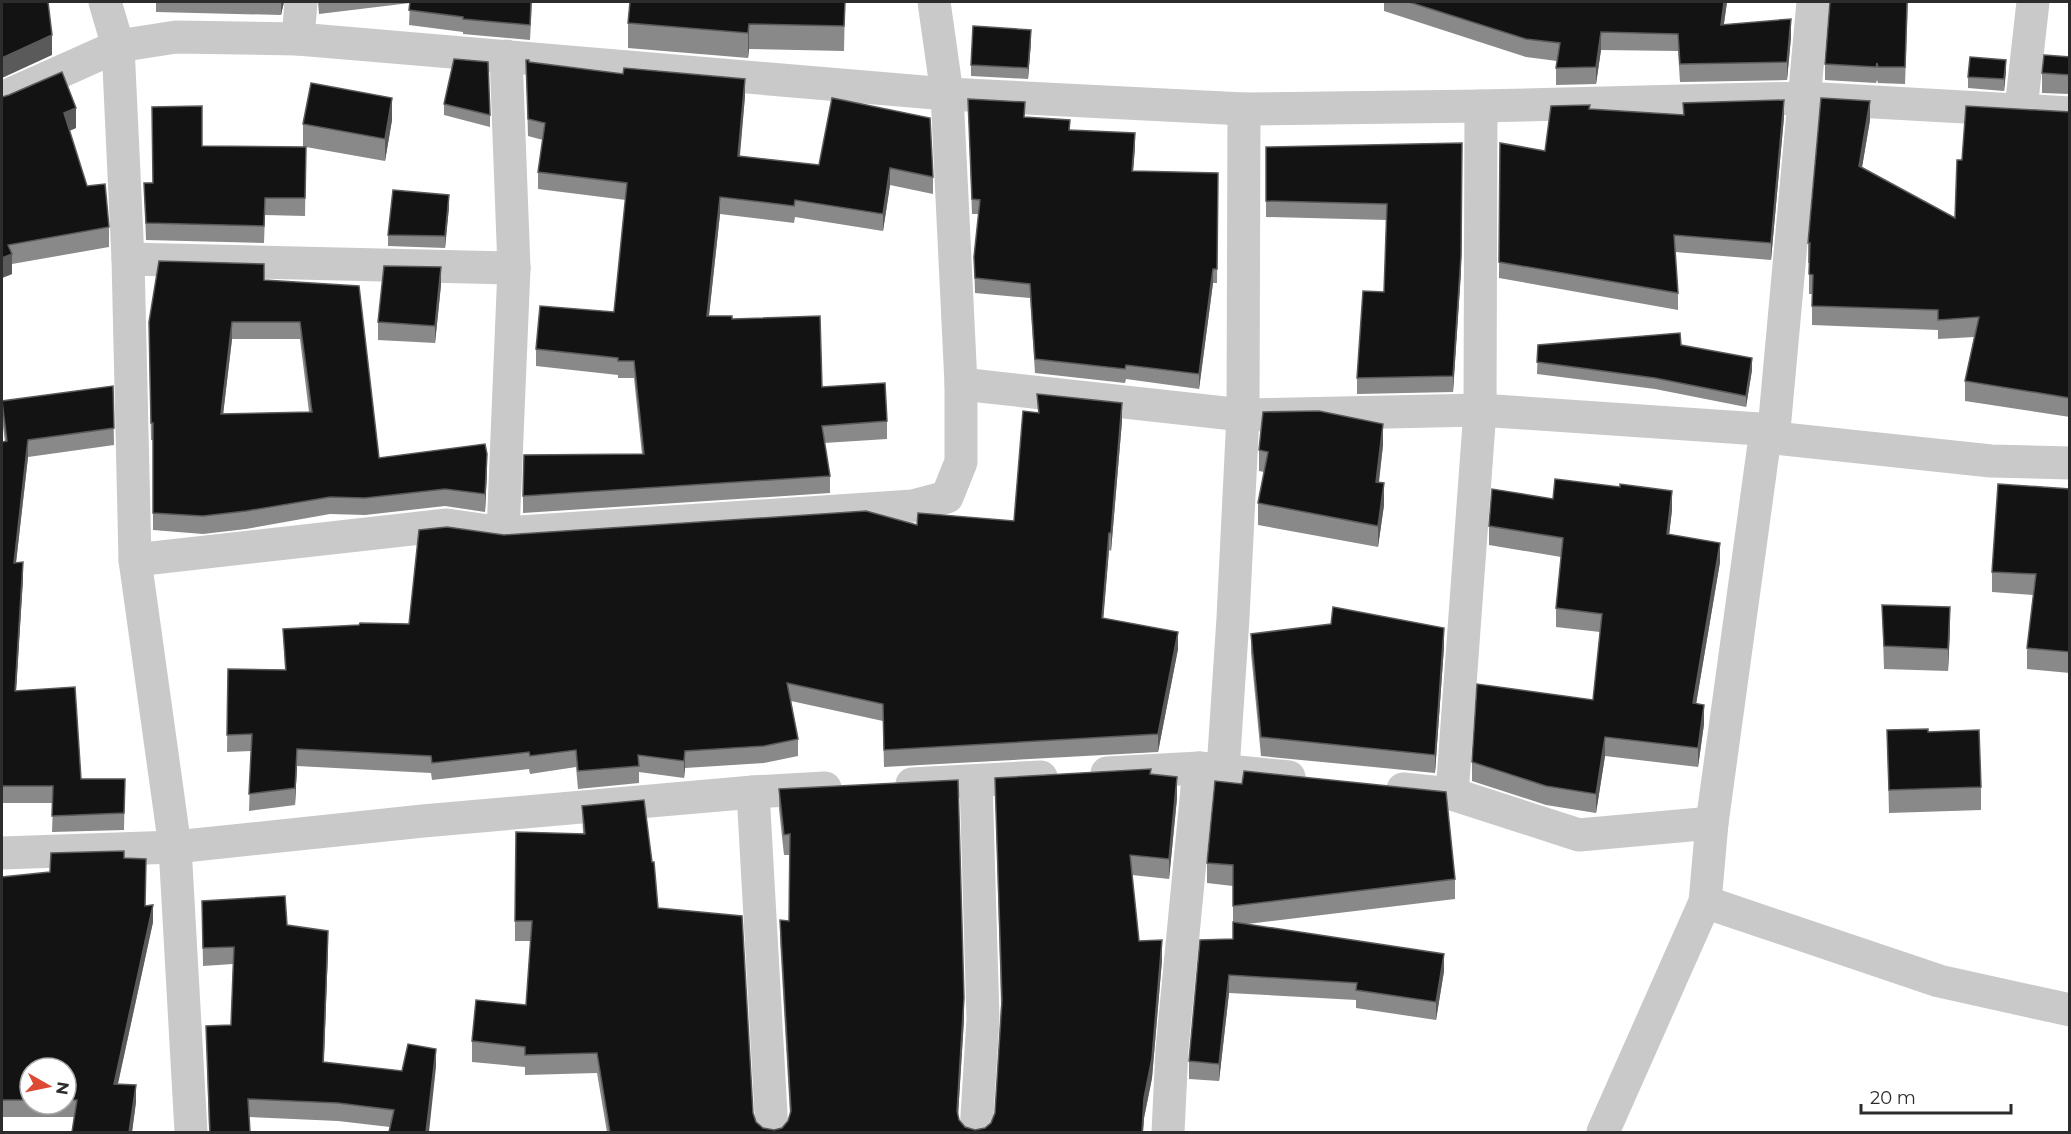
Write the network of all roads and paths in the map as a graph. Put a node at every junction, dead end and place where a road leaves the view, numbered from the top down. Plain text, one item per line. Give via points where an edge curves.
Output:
1 (105, 2) edge
2 (301, 2) edge
3 (934, 2) edge
4 (1813, 2) edge
5 (2033, 2) edge
6 (298, 39) junction
7 (118, 46) junction
8 (506, 56) junction
9 (947, 94) junction
10 (2, 98) edge
11 (1804, 98) junction
12 (1481, 106) junction
13 (1244, 109) junction
14 (2021, 109) junction
15 (2070, 113) edge
16 (128, 259) junction
17 (514, 268) junction
18 (961, 384) junction
19 (1480, 410) junction
20 (1243, 415) junction
21 (1769, 433) junction
22 (2070, 463) edge
23 (503, 533) junction
24 (135, 560) junction
25 (1211, 769) junction
26 (1314, 779) edge
27 (975, 781) junction
28 (1372, 785) edge
29 (753, 792) junction
30 (1452, 794) junction
31 (1712, 823) junction
32 (175, 846) junction
33 (2, 853) edge
34 (1705, 902) junction
35 (2070, 1010) edge
36 (191, 1132) edge
37 (772, 1132) edge
38 (975, 1132) edge
39 (1168, 1132) edge
40 (1603, 1132) edge

1 - 7 street
2 - 6 street
3 - 9 street
4 - 11 street
5 - 14 street
6 - 7 street via 176,37
6 - 8 street
7 - 10 street
7 - 16 street
8 - 9 street
8 - 17 street
9 - 13 street
9 - 18 street
11 - 12 street
11 - 14 street
11 - 21 street
12 - 13 street
12 - 19 street
13 - 20 street
14 - 15 street
16 - 17 street
16 - 24 street
17 - 23 street
18 - 20 street
18 - 23 street via 961,462 947,497 913,506
19 - 20 street
19 - 21 street
19 - 30 street
20 - 25 street via 1233,618
21 - 22 street via 1990,461
21 - 31 street
23 - 24 street via 447,525
24 - 32 street
25 - 26 street
25 - 27 street
25 - 39 street via 1172,1049
27 - 29 street
27 - 38 street via 983,1019
28 - 30 street
29 - 32 street
29 - 37 street
30 - 31 street via 1579,835
31 - 34 street
32 - 33 street
32 - 36 street
34 - 35 street via 1939,981
34 - 40 street

